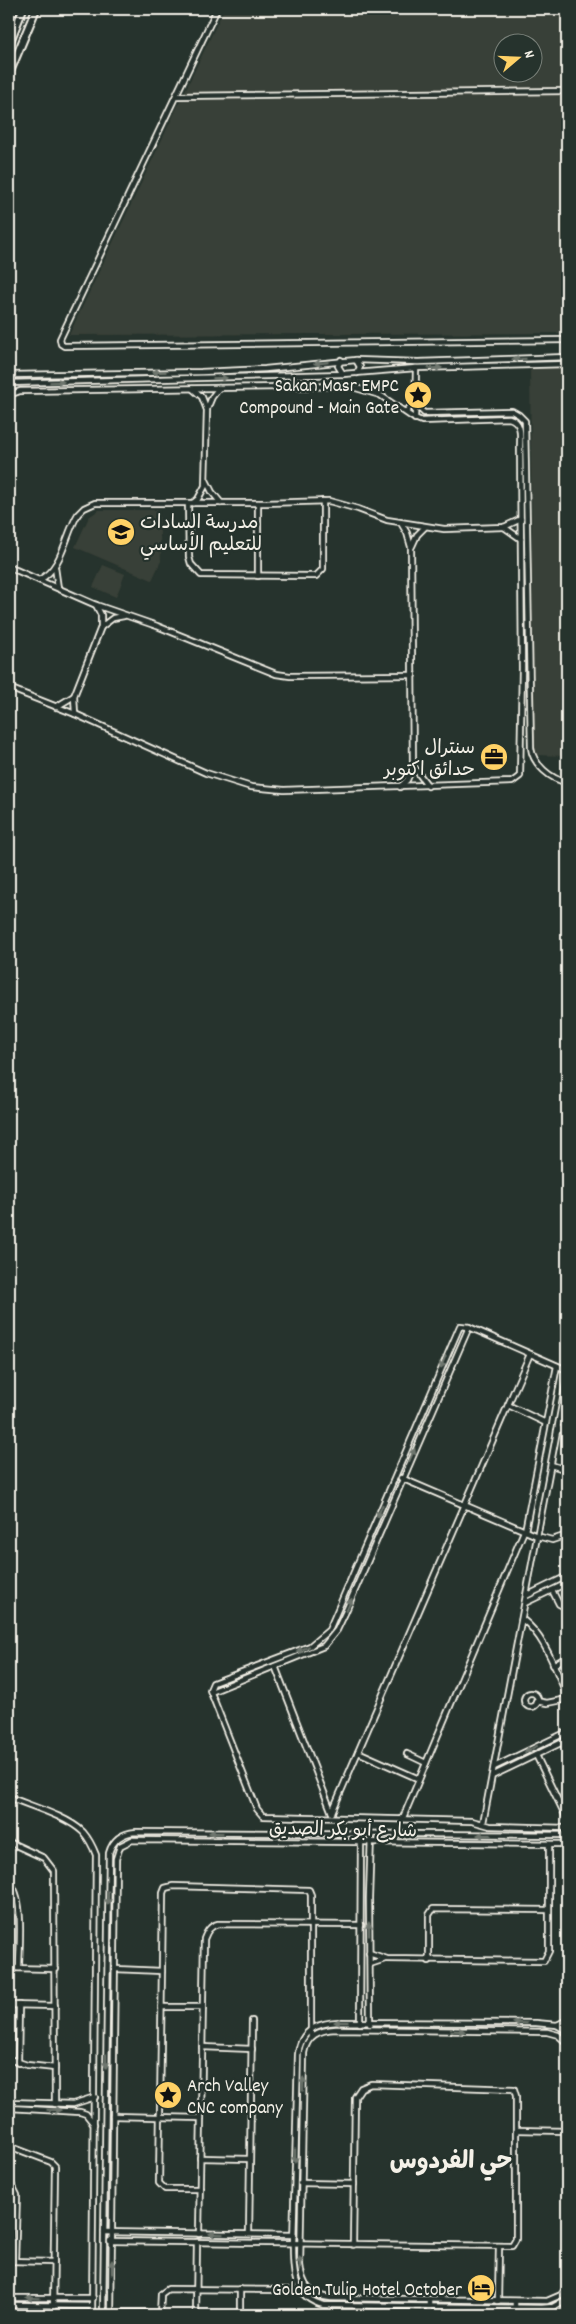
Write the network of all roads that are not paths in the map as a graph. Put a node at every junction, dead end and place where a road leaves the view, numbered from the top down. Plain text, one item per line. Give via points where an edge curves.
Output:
1 (24, 9) edge
2 (36, 9) edge
3 (217, 9) edge
4 (9, 44) edge
5 (9, 74) edge
6 (567, 91) edge
7 (177, 96) junction
8 (567, 340) edge
9 (567, 357) edge
10 (341, 360) junction
11 (356, 360) junction
12 (567, 364) edge
13 (416, 368) junction
14 (357, 373) junction
15 (9, 374) edge
16 (343, 374) junction
17 (9, 383) edge
18 (417, 384) junction
19 (220, 388) junction
20 (193, 389) junction
21 (9, 395) edge
22 (414, 401) junction
23 (206, 410) junction
24 (406, 412) junction
25 (415, 418) junction
26 (206, 479) junction
27 (323, 501) junction
28 (190, 503) junction
29 (220, 503) junction
30 (258, 503) junction
31 (521, 519) junction
32 (401, 523) junction
33 (504, 527) junction
34 (425, 528) junction
35 (521, 539) junction
36 (411, 547) junction
37 (56, 565) junction
38 (9, 567) edge
39 (258, 576) junction
40 (38, 580) junction
41 (58, 588) junction
42 (96, 605) junction
43 (126, 616) junction
44 (101, 627) junction
45 (412, 675) junction
46 (9, 688) edge
47 (74, 696) junction
48 (56, 707) junction
49 (75, 714) junction
50 (414, 766) junction
51 (567, 782) edge
52 (428, 786) junction
53 (400, 787) junction
54 (469, 1327) junction
55 (530, 1354) junction
56 (557, 1366) junction
57 (567, 1370) edge
58 (567, 1378) edge
59 (567, 1390) edge
60 (508, 1405) junction
61 (567, 1419) edge
62 (559, 1423) junction
63 (546, 1424) junction
64 (567, 1426) edge
65 (557, 1431) junction
66 (551, 1465) junction
67 (567, 1470) edge
68 (395, 1476) junction
69 (402, 1478) junction
70 (465, 1505) junction
71 (524, 1531) junction
72 (567, 1535) edge
73 (538, 1536) junction
74 (567, 1576) edge
75 (559, 1580) junction
76 (565, 1584) edge
77 (552, 1590) junction
78 (526, 1596) junction
79 (525, 1603) junction
80 (567, 1608) edge
81 (522, 1619) junction
82 (567, 1657) edge
83 (273, 1661) junction
84 (553, 1664) junction
85 (275, 1667) junction
86 (210, 1692) junction
87 (567, 1694) edge
88 (567, 1699) edge
89 (536, 1701) dead end
90 (567, 1732) edge
91 (565, 1741) edge
92 (358, 1752) junction
93 (407, 1754) dead end
94 (536, 1755) junction
95 (567, 1755) edge
96 (426, 1763) junction
97 (494, 1767) junction
98 (492, 1776) junction
99 (419, 1779) junction
100 (9, 1798) edge
101 (332, 1812) junction
102 (334, 1819) junction
103 (402, 1820) junction
104 (567, 1820) edge
105 (483, 1823) junction
106 (567, 1828) edge
107 (173, 1832) junction
108 (242, 1833) junction
109 (273, 1834) junction
110 (512, 1834) junction
111 (360, 1835) junction
112 (371, 1835) junction
113 (567, 1835) edge
114 (118, 1837) junction
115 (173, 1840) junction
116 (242, 1841) junction
117 (273, 1841) junction
118 (9, 1842) edge
119 (361, 1843) junction
120 (371, 1844) junction
121 (512, 1844) junction
122 (549, 1844) junction
123 (567, 1844) edge
124 (121, 1845) junction
125 (9, 1882) edge
126 (361, 1897) junction
127 (369, 1898) junction
128 (549, 1910) junction
129 (311, 1924) junction
130 (361, 1925) junction
131 (108, 1928) junction
132 (115, 1928) junction
133 (369, 1953) junction
134 (387, 1959) junction
135 (429, 1961) junction
136 (370, 1967) junction
137 (9, 1968) edge
138 (19, 1968) junction
139 (56, 1969) junction
140 (115, 1969) junction
141 (361, 1969) junction
142 (162, 1971) junction
143 (9, 2005) edge
144 (19, 2005) junction
145 (56, 2006) junction
146 (161, 2007) junction
147 (203, 2007) junction
148 (106, 2010) junction
149 (115, 2010) junction
150 (567, 2020) edge
151 (252, 2021) dead end
152 (417, 2022) junction
153 (438, 2022) junction
154 (360, 2023) junction
155 (370, 2023) junction
156 (492, 2023) junction
157 (546, 2023) junction
158 (557, 2025) junction
159 (310, 2029) junction
160 (360, 2030) junction
161 (369, 2030) junction
162 (417, 2031) junction
163 (438, 2031) junction
164 (492, 2032) junction
165 (544, 2032) junction
166 (567, 2032) edge
167 (311, 2037) junction
168 (567, 2043) edge
169 (202, 2048) junction
170 (252, 2049) junction
171 (9, 2059) edge
172 (18, 2063) junction
173 (55, 2068) junction
174 (95, 2097) junction
175 (106, 2101) junction
176 (114, 2101) junction
177 (9, 2102) edge
178 (55, 2104) junction
179 (9, 2108) edge
180 (296, 2109) junction
181 (302, 2110) junction
182 (113, 2116) junction
183 (160, 2117) junction
184 (201, 2118) junction
185 (94, 2124) junction
186 (516, 2130) junction
187 (567, 2131) edge
188 (9, 2146) edge
189 (200, 2158) junction
190 (250, 2159) junction
191 (105, 2164) junction
192 (113, 2164) junction
193 (294, 2183) junction
194 (301, 2183) junction
195 (354, 2184) junction
196 (9, 2186) edge
197 (200, 2189) junction
198 (9, 2225) edge
199 (16, 2227) junction
200 (104, 2232) junction
201 (112, 2232) junction
202 (169, 2233) junction
203 (199, 2234) junction
204 (240, 2234) junction
205 (249, 2234) junction
206 (293, 2235) junction
207 (300, 2235) junction
208 (104, 2241) junction
209 (112, 2241) junction
210 (169, 2242) junction
211 (197, 2242) junction
212 (241, 2243) junction
213 (293, 2244) junction
214 (300, 2244) junction
215 (353, 2245) junction
216 (499, 2246) junction
217 (9, 2261) edge
218 (15, 2261) junction
219 (54, 2262) junction
220 (567, 2287) edge
221 (196, 2289) junction
222 (240, 2289) junction
223 (293, 2290) dead end
224 (9, 2298) edge
225 (53, 2298) junction
226 (92, 2298) junction
227 (382, 2299) junction
228 (429, 2299) junction
229 (567, 2299) edge
230 (498, 2301) junction
231 (507, 2301) junction
232 (515, 2301) junction
233 (9, 2305) edge
234 (53, 2306) junction
235 (92, 2306) junction
236 (382, 2306) junction
237 (429, 2307) junction
238 (515, 2308) junction
239 (507, 2309) junction
240 (111, 2314) edge
241 (160, 2314) edge
242 (53, 2315) edge
243 (92, 2315) edge
244 (103, 2315) edge
245 (196, 2315) edge
246 (240, 2315) edge
247 (429, 2315) edge
248 (507, 2315) edge
249 (515, 2315) edge

1 - 4 street
2 - 5 street
3 - 7 street
6 - 7 street
7 - 8 street via 60,339 62,345
9 -> 11 street via 418,362
10 - 11 street
10 -> 15 street via 265,369
10 - 16 street via 339,369
11 - 14 street via 360,368
13 -> 12 street
13 - 14 street
13 - 18 street
14 - 16 street
17 -> 16 street
18 - 22 street
18 - 51 street via 424,413 512,411 525,421 531,748 535,760 550,775
19 - 20 street
19 - 23 street
19 - 24 street via 356,387 380,395
20 - 21 street via 20,391
20 - 23 street via 202,397
22 - 24 street
22 - 25 street
23 - 26 street
24 - 25 street
25 - 31 street via 426,422 509,418 517,422 520,428
26 - 28 street via 203,493
26 - 29 street
27 - 30 street
27 - 32 street
27 - 39 street via 324,564 320,574
28 - 29 street
28 - 37 street via 99,502 87,505 76,517
28 - 39 street via 189,557 195,571 208,577
29 - 30 street
30 - 39 street
31 - 33 street
31 - 35 street
32 - 34 street
32 - 36 street
33 - 34 street
33 - 35 street
34 - 36 street
35 - 52 street via 520,776 512,782
36 - 45 street
37 - 40 street
37 - 41 street
38 - 40 street
40 - 41 street
41 - 42 street
42 - 43 street
42 - 44 street
43 - 44 street via 112,618
43 - 45 street via 276,674
44 - 47 street
45 - 50 street
46 - 48 street
47 - 48 street
47 - 49 street
48 - 49 street
49 - 53 street via 206,773 251,787 284,790
50 - 52 street
50 - 53 street
52 - 53 street
54 - 55 street
54 -> 68 street via 463,1325 458,1328
69 -> 54 street
55 - 56 street
55 - 60 street
56 - 57 street
56 - 63 street
58 - 59 street
59 - 62 street
60 - 63 street
60 - 70 street
61 - 62 street
62 - 65 street
63 - 71 street
64 - 65 street
65 - 66 street
66 - 67 street
66 - 73 street
68 - 69 street
68 -> 83 street via 329,1630 310,1646
69 - 70 street
85 -> 69 street via 314,1652 332,1638
70 - 71 street
70 - 92 street
71 - 73 street
71 - 96 street
72 - 73 street via 552,1540
73 - 78 street
74 - 75 street
75 - 76 street
75 - 78 street
76 - 77 street
77 - 79 street
77 - 80 street via 558,1604
78 - 79 street
79 - 81 street
81 - 84 street via 536,1631
81 - 97 street
82 - 84 street
83 - 85 street
83 - 86 street via 213,1683
84 - 87 street
85 - 86 street
85 - 101 street
86 - 102 street via 260,1814 265,1817
88 - 89 street via 548,1704
90 -> 97 street
91 - 94 street
91 - 95 street
92 - 99 street
92 - 101 street
93 - 96 street
94 - 98 street
94 - 104 street
96 - 99 street
97 - 98 street
98 - 105 street
99 - 103 street
100 - 174 street via 71,1824 91,1842 96,1856
101 - 102 street
102 - 103 street
103 - 105 street
105 - 106 street via 490,1826
108 -> 107 street
107 - 114 street via 130,1832
107 - 115 street
108 - 109 street
108 - 116 street
109 - 111 street
109 - 117 street
110 -> 112 street
110 - 113 street
110 - 121 street
111 - 112 street
111 - 119 street
112 - 120 street
114 - 124 street
114 -> 131 street via 109,1852
115 - 116 street, شارع أبو بكر الصديق
115 - 124 street, شارع أبو بكر الصديق via 132,1840
116 - 117 street, شارع أبو بكر الصديق
117 - 119 street, شارع أبو بكر الصديق
118 - 139 street via 44,1858 54,1871
119 - 120 street, شارع أبو بكر الصديق
119 - 126 street
120 - 121 street, شارع أبو بكر الصديق
120 - 127 street
121 - 122 street, شارع أبو بكر الصديق
122 - 123 street, شارع أبو بكر الصديق
122 - 128 street
124 - 132 street via 116,1859
125 - 138 street via 15,1888 18,1900
126 - 127 street
126 - 130 street
133 -> 127 street
128 - 135 street via 549,1951 544,1961
128 - 135 street via 433,1909 429,1915
129 - 130 street
129 - 142 street via 311,1893 308,1889 170,1886 163,1893
129 - 147 street via 213,1925 209,1928 204,1939
129 - 159 street
130 - 141 street
131 - 132 street
131 - 148 street
132 - 140 street
133 - 134 street
133 - 136 street
134 - 135 street
134 - 136 street
136 - 141 street
136 - 155 street
137 - 138 street
138 - 139 street
139 - 145 street
140 - 142 street
140 - 149 street
141 - 154 street
142 - 146 street
143 - 144 street
144 - 145 street
144 - 172 street
145 - 173 street
146 - 147 street
146 - 183 street
147 - 169 street
148 - 149 street
148 -> 175 street
149 - 176 street
150 - 158 street
151 - 170 street
152 - 153 street
152 - 155 street
152 - 162 street
153 - 156 street
153 - 163 street
154 - 155 street
154 -> 159 street via 329,2022
154 - 160 street
155 - 161 street
157 -> 156 street
156 - 164 street
157 - 158 street
157 - 165 street
158 - 166 street
159 - 167 street
159 - 180 street via 298,2047
160 - 161 street
160 - 167 street via 324,2030
161 - 162 street
162 - 163 street
163 -> 164 street
164 - 165 street
165 - 168 street via 558,2035
181 -> 167 street via 304,2053
169 - 170 street
169 - 184 street
170 - 190 street
171 - 172 street
172 - 173 street
173 - 178 street
174 - 178 street via 80,2103
174 - 185 street
175 - 176 street
175 - 191 street
176 - 182 street
177 - 178 street
179 -> 185 street via 80,2112
180 - 181 street
180 -> 193 street
181 - 194 street
182 - 183 street
182 - 192 street
183 - 184 street
183 - 197 street via 160,2185 167,2189
184 - 189 street
185 - 226 street
186 - 187 street
186 - 195 street via 516,2096 512,2088 366,2086 355,2097
186 - 216 street via 516,2242 512,2246
188 - 219 street via 55,2166
189 - 190 street
189 - 197 street
190 - 205 street
191 - 192 street
191 - 200 street
192 - 201 street
193 - 194 street
193 - 206 street
194 - 195 street
194 - 207 street
195 - 215 street
196 - 199 street via 17,2195
197 - 203 street
198 - 199 street
199 - 218 street
200 - 201 street
200 - 208 street
201 - 202 street
201 - 209 street
202 - 203 street
202 - 210 street
204 -> 203 street
204 - 205 street
204 - 212 street
205 - 206 street
206 - 207 street
206 - 213 street
207 - 214 street
208 - 209 street
208 - 244 street
209 - 210 street
240 -> 209 street
210 - 211 street
211 - 212 street
211 - 221 street
212 - 213 street
213 - 214 street
213 - 236 street via 295,2281 308,2299 318,2304 339,2306
214 - 215 street
227 -> 214 street via 323,2297 311,2292 301,2274
215 - 216 street
216 - 230 street
217 - 218 street
218 - 219 street
219 - 225 street
220 - 232 street via 552,2300
221 - 222 street
221 - 241 street via 163,2290
221 - 245 street
222 - 223 street
222 - 246 street
225 -> 224 street
225 - 226 street
225 - 234 street
226 - 235 street
227 - 228 street
227 - 236 street
228 - 230 street
228 - 237 street
229 - 238 street via 548,2308
230 - 231 street
231 - 232 street
231 - 239 street
232 - 238 street
233 - 234 street
234 - 235 street
234 - 242 street
235 - 243 street
236 - 237 street
237 - 239 street
237 - 247 street
238 - 239 street
238 - 249 street
239 - 248 street
240 - 241 street

